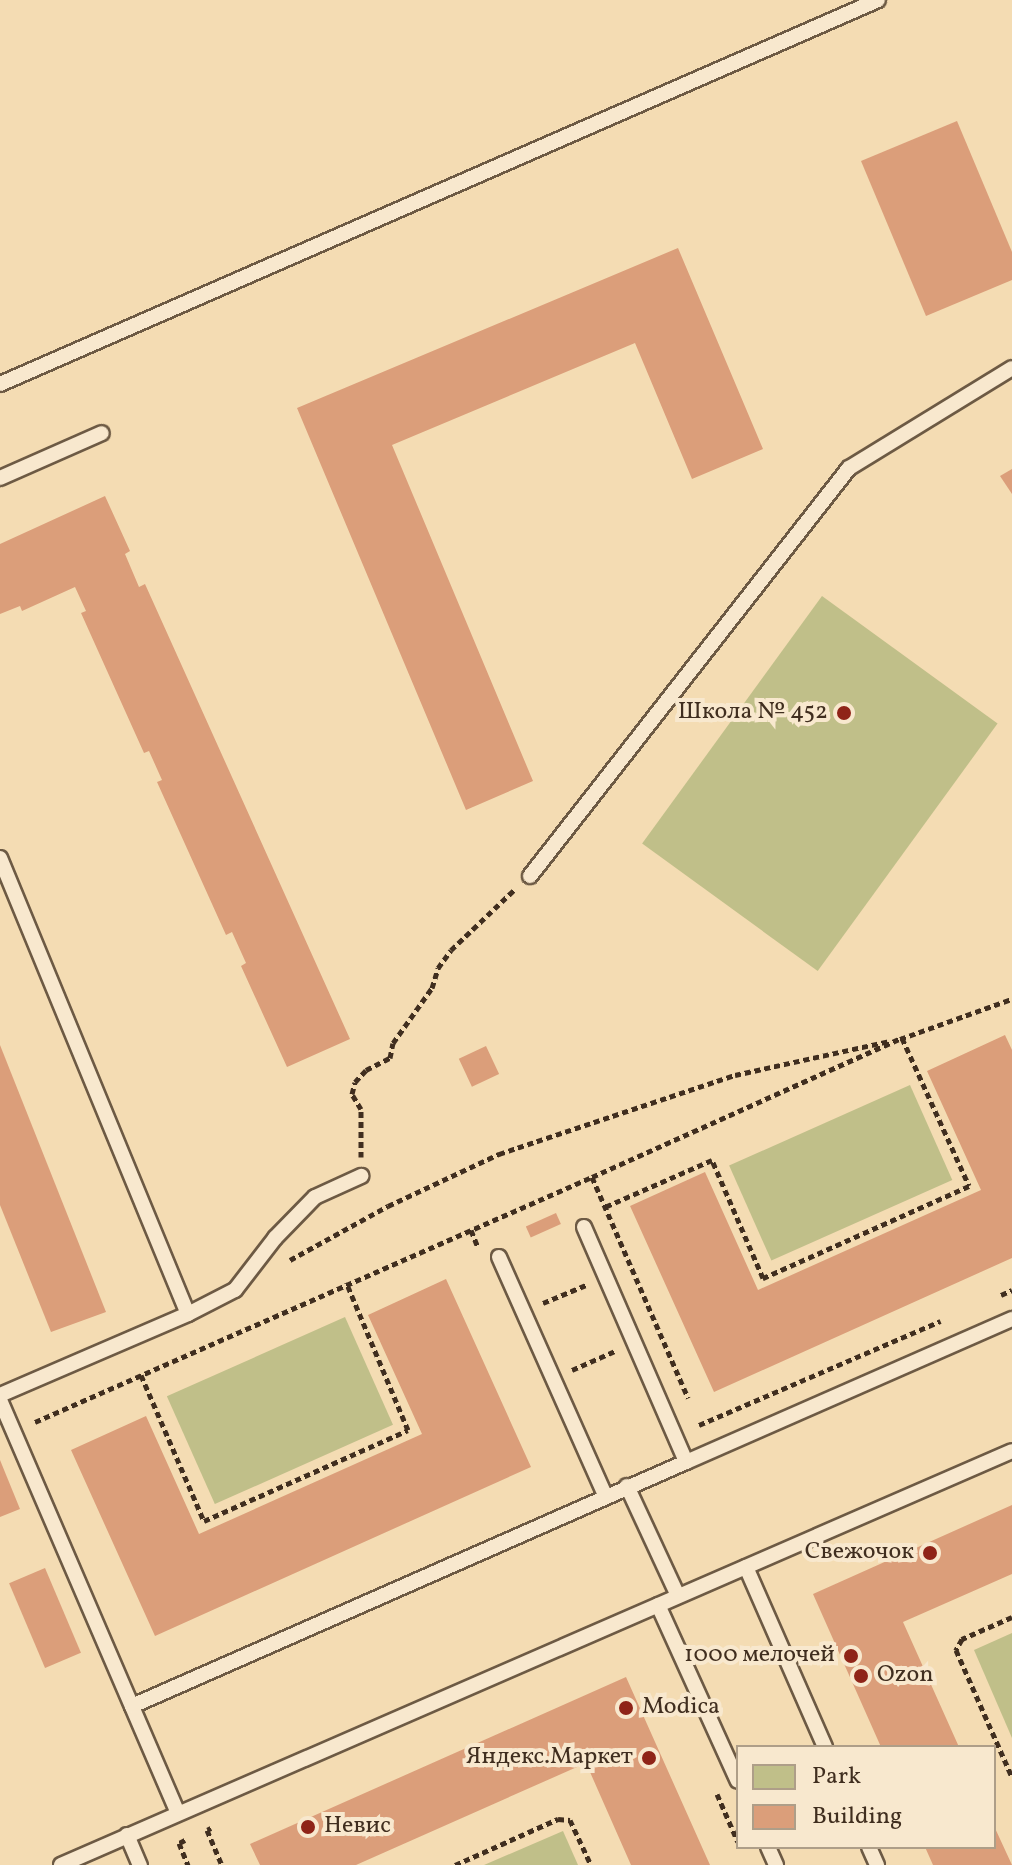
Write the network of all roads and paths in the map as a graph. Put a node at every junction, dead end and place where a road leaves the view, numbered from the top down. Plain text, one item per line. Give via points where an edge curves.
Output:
1 (878, 0) edge
2 (1012, 368) edge
3 (0, 384) edge
4 (102, 433) dead end
5 (0, 478) edge
6 (0, 858) edge
7 (530, 876) joint
8 (1012, 999) edge
9 (902, 1038) junction
10 (361, 1176) junction
11 (592, 1177) junction
12 (388, 1206) junction
13 (605, 1207) junction
14 (584, 1227) dead end
15 (499, 1257) dead end
16 (631, 1266) junction
17 (277, 1267) dead end
18 (606, 1277) junction
19 (346, 1282) junction
20 (1012, 1290) edge
21 (998, 1296) dead end
22 (523, 1311) junction
23 (188, 1314) junction
24 (955, 1315) dead end
25 (1012, 1319) edge
26 (659, 1332) junction
27 (634, 1343) junction
28 (141, 1375) junction
29 (553, 1378) junction
30 (0, 1397) edge
31 (699, 1425) junction
32 (675, 1436) junction
33 (38, 1438) dead end
34 (1012, 1451) edge
35 (686, 1462) junction
36 (627, 1486) junction
37 (605, 1495) junction
38 (746, 1567) junction
39 (678, 1596) junction
40 (658, 1605) junction
41 (1012, 1617) edge
42 (132, 1706) junction
43 (824, 1745) edge
44 (736, 1777) edge
45 (1012, 1777) edge
46 (712, 1784) dead end
47 (178, 1813) junction
48 (221, 1824) dead end
49 (207, 1830) junction
50 (127, 1835) junction
51 (736, 1838) edge
52 (61, 1865) edge
53 (140, 1865) edge
54 (188, 1865) edge
55 (222, 1865) edge
56 (455, 1865) edge
57 (591, 1865) edge

1 - 3 lane
2 - 7 lane via 849,468
4 - 5 lane
6 - 23 lane
7 - 10 path via 451,950 393,1043 390,1058 355,1082 352,1094 361,1109
8 - 9 path
9 - 11 path
9 - 12 path via 735,1075 589,1121 499,1154
9 - 13 path via 969,1186 763,1278 712,1160
10 - 12 path
10 - 23 lane via 315,1197 235,1290
11 - 13 path
11 - 19 path
12 - 17 path
13 - 16 path
14 - 18 lane
15 - 22 lane
16 - 18 path
16 - 26 path
18 - 22 path
18 - 27 lane
19 - 28 path
19 - 28 path via 408,1430 204,1521
20 - 21 path
22 - 29 lane
23 - 30 lane
24 - 31 path
25 - 35 lane
26 - 27 path
26 - 31 path
27 - 29 path
27 - 32 lane
28 - 33 path via 32,1424
29 - 37 lane
30 - 42 lane
31 - 32 path
32 - 35 lane
34 - 38 lane
35 - 36 lane
36 - 37 lane
36 - 39 lane
37 - 42 lane
38 - 39 lane
38 - 43 lane
39 - 40 lane
40 - 44 lane
40 - 47 lane
41 - 45 path via 962,1639 956,1650
42 - 47 lane
46 - 51 path
47 - 50 lane
48 - 49 path
49 - 54 path via 179,1843
49 - 55 path
50 - 52 lane
50 - 53 lane
56 - 57 path via 558,1819 570,1820

